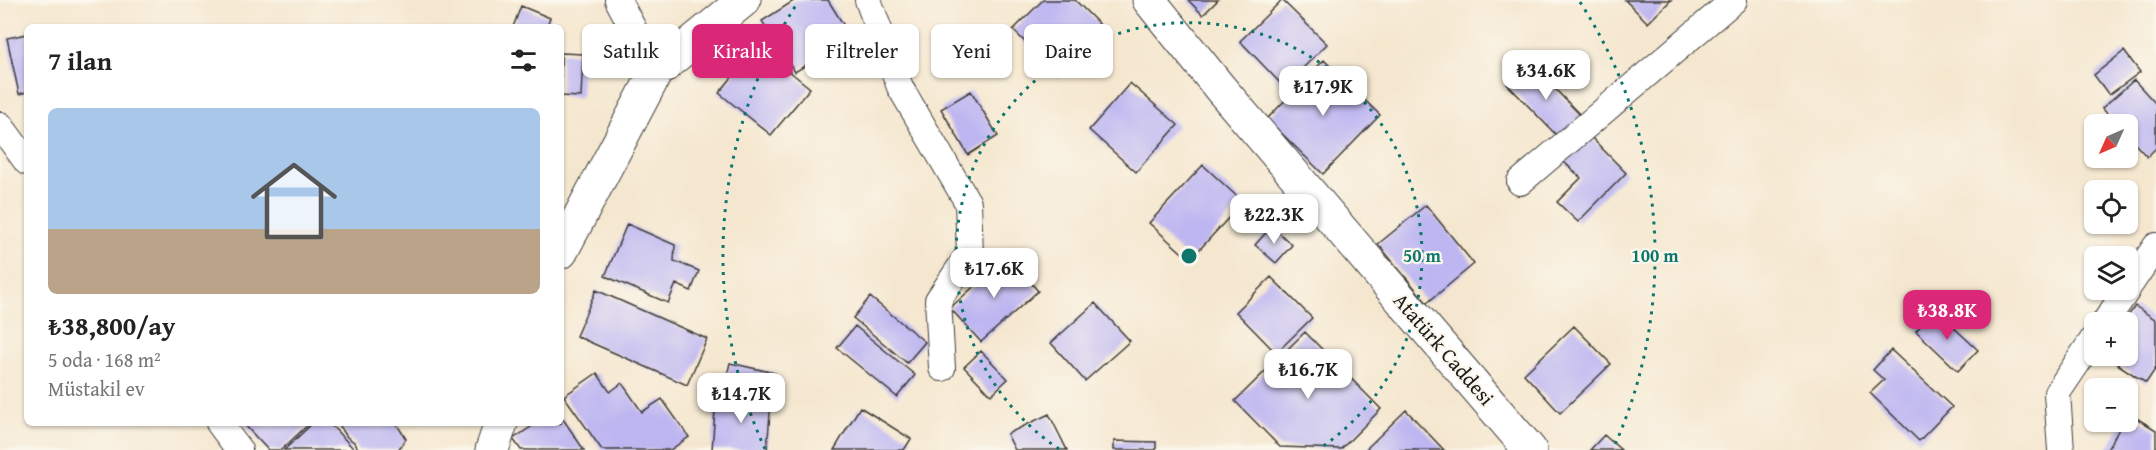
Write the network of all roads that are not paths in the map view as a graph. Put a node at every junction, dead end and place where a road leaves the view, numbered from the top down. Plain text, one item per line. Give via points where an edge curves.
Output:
1 (618, 0) edge
2 (744, 0) edge
3 (868, 0) edge
4 (1149, 0) edge
5 (1734, 0) edge
6 (631, 24) edge
7 (680, 52) edge
8 (653, 78) edge
9 (0, 125) edge
10 (24, 158) edge
11 (1520, 182) dead end
12 (564, 246) edge
13 (2156, 246) edge
14 (2138, 273) edge
15 (2084, 353) edge
16 (942, 368) dead end
17 (221, 426) edge
18 (500, 426) edge
19 (239, 450) edge
20 (492, 450) edge
21 (1530, 450) edge
22 (2061, 450) edge

1 - 6 street
2 - 7 street
3 - 16 street via 900,87 968,202 970,253 938,300
4 - 21 street, Atatürk Caddesi
5 - 11 street
8 - 12 street
9 - 10 street
13 - 14 street
15 - 22 street via 2057,393
17 - 19 street
18 - 20 street

